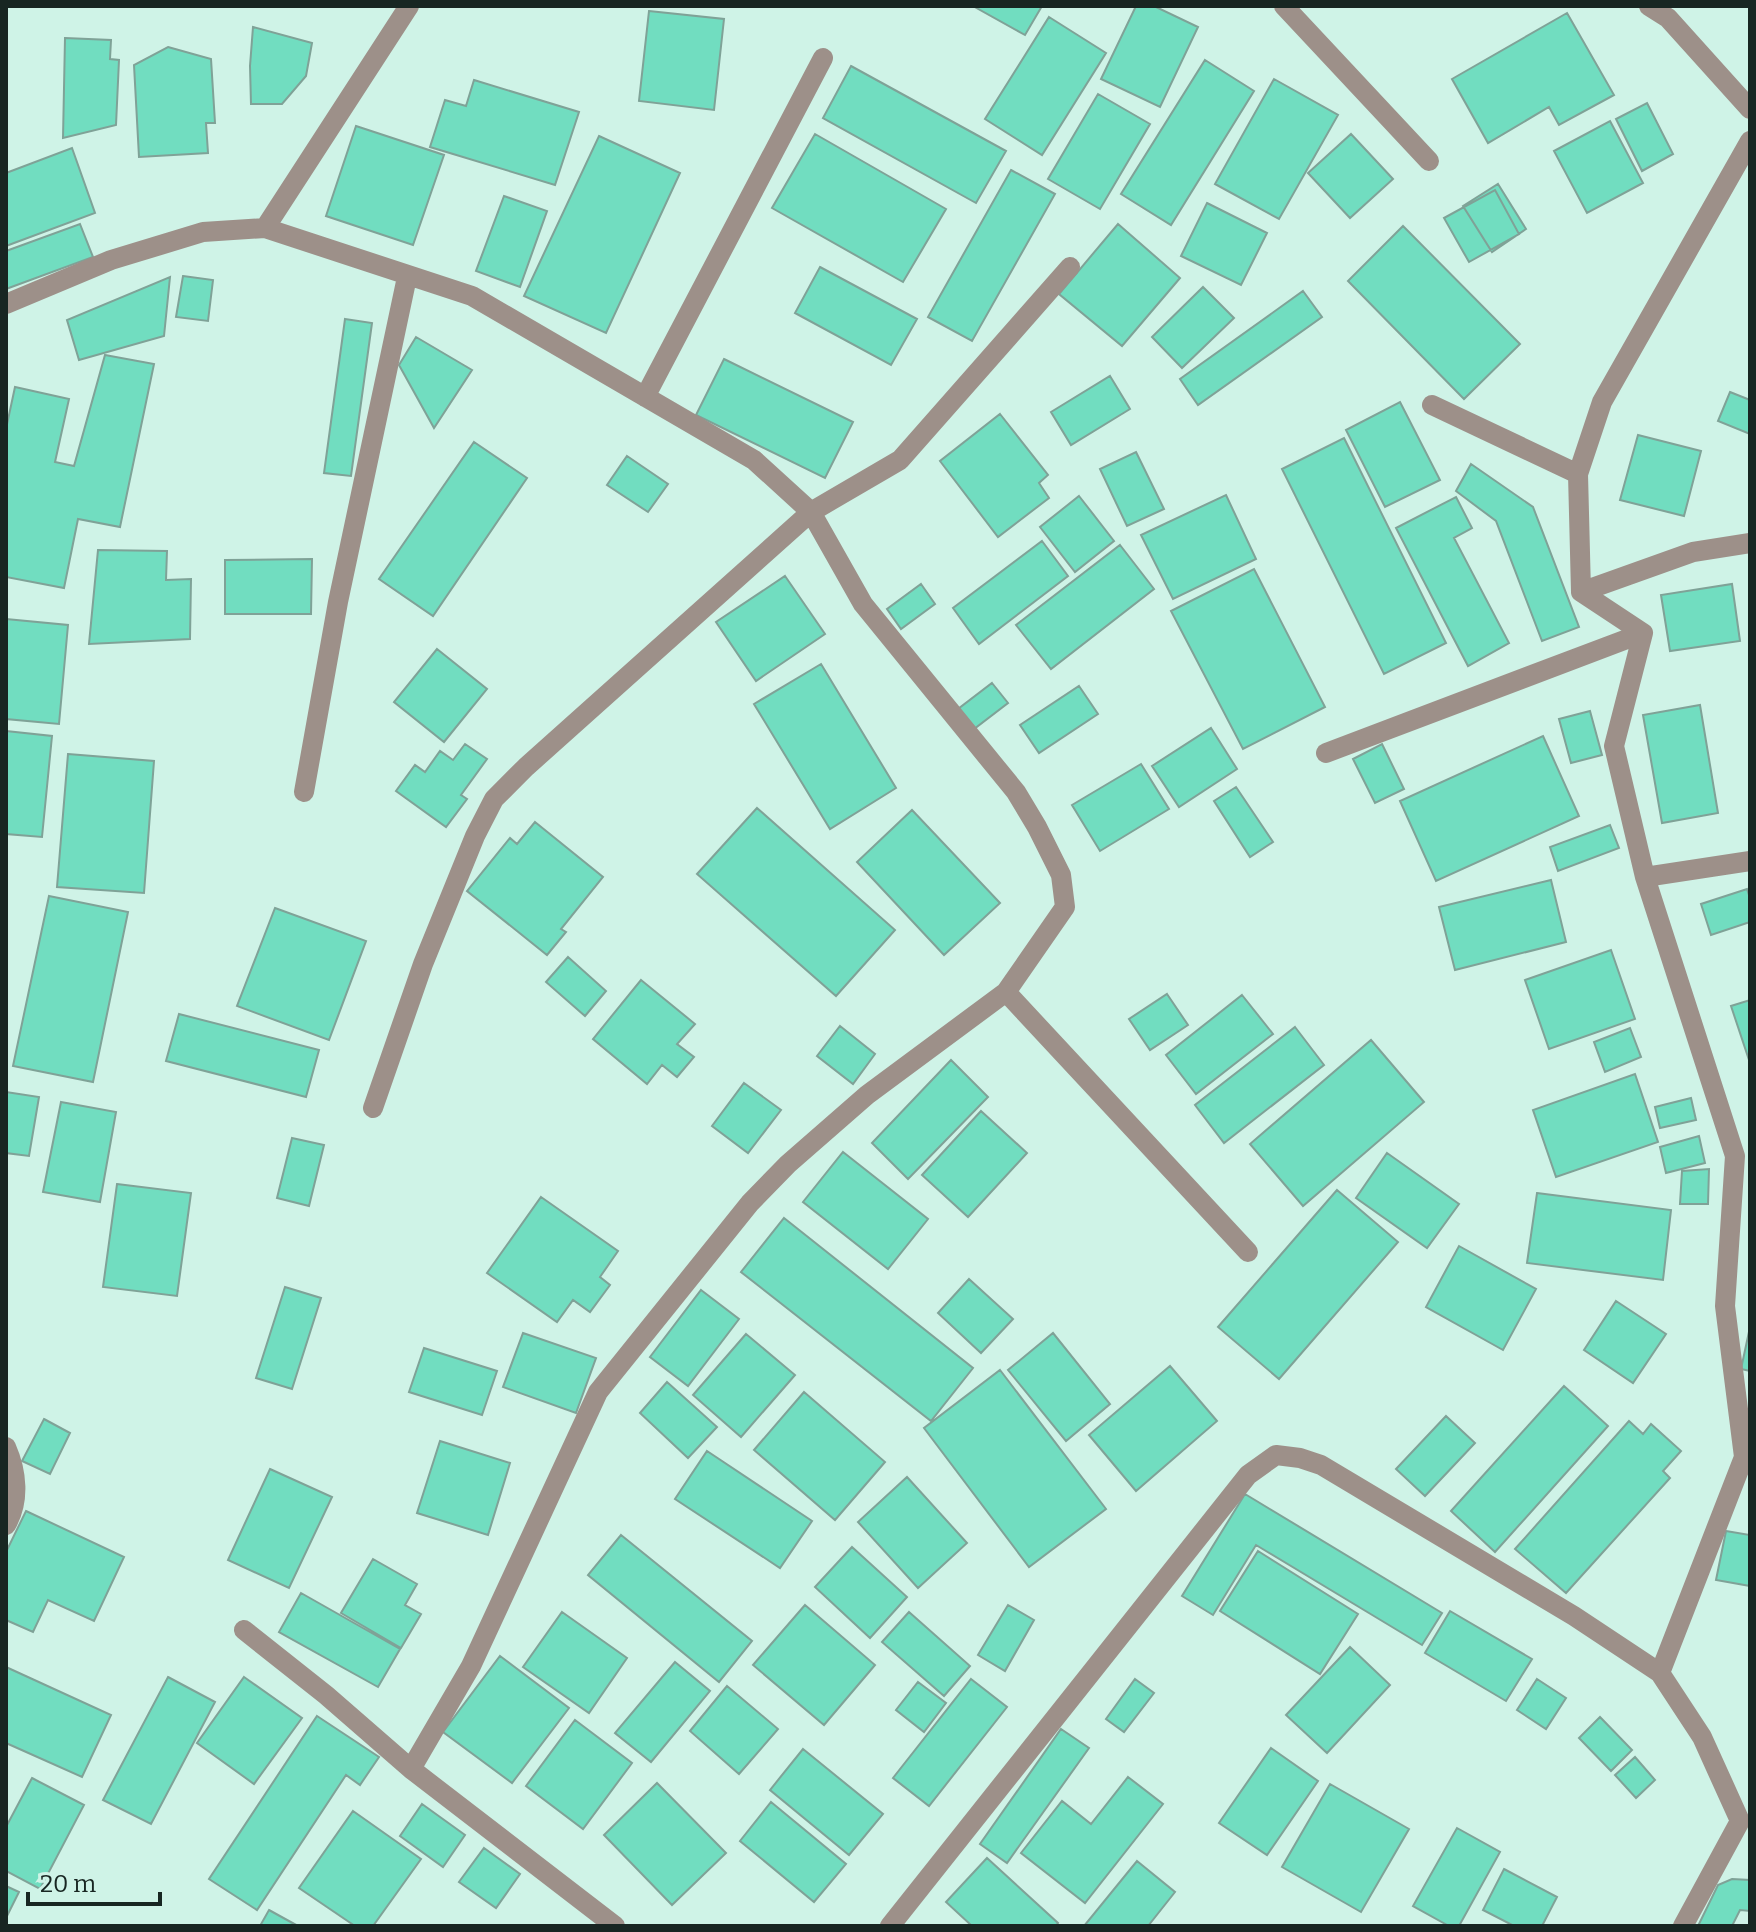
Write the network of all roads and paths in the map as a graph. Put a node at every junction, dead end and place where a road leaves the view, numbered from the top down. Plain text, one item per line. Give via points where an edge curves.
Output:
1 (409, 6) edge
2 (1284, 6) edge
3 (1649, 6) edge
4 (823, 58) dead end
5 (1750, 109) edge
6 (1750, 141) edge
7 (1429, 161) dead end
8 (265, 228) junction
9 (1070, 267) dead end
10 (407, 277) junction
11 (6, 304) edge
12 (645, 397) junction
13 (1432, 405) dead end
14 (1578, 474) junction
15 (811, 512) junction
16 (1750, 543) edge
17 (1581, 592) junction
18 (1643, 633) junction
19 (1326, 753) dead end
20 (304, 792) dead end
21 (1750, 861) edge
22 (1645, 877) junction
23 (1006, 992) junction
24 (373, 1108) dead end
25 (1742, 1156) edge
26 (1248, 1252) dead end
27 (6, 1447) edge
28 (6, 1525) edge
29 (244, 1630) dead end
30 (1660, 1673) junction
31 (411, 1769) junction
32 (1745, 1821) edge
33 (615, 1926) edge
34 (890, 1926) edge
35 (1683, 1926) edge

1 - 8 street
2 - 7 street
3 - 5 street via 1668,18
4 - 12 street
6 - 14 street via 1602,402
8 - 10 street
8 - 11 street via 203,232 111,260
9 - 15 street via 900,460
10 - 12 street via 472,296
10 - 20 street
12 - 15 street via 754,460
13 - 14 street
14 - 17 street
15 - 23 street via 863,604 1016,792 1061,875 1065,907
15 - 24 street via 494,799 423,964
16 - 17 street via 1693,552
17 - 18 street
18 - 19 street
18 - 22 street via 1614,746
21 - 22 street
22 - 25 street
23 - 26 street
23 - 31 street via 867,1095 788,1164 750,1203 598,1392 471,1666
25 - 30 street via 1725,1306 1744,1457
27 - 28 street via 15,1478 15,1509
29 - 31 street
30 - 32 street via 1702,1737
30 - 34 street via 1321,1465 1276,1455 1248,1475
31 - 33 street
32 - 35 street

